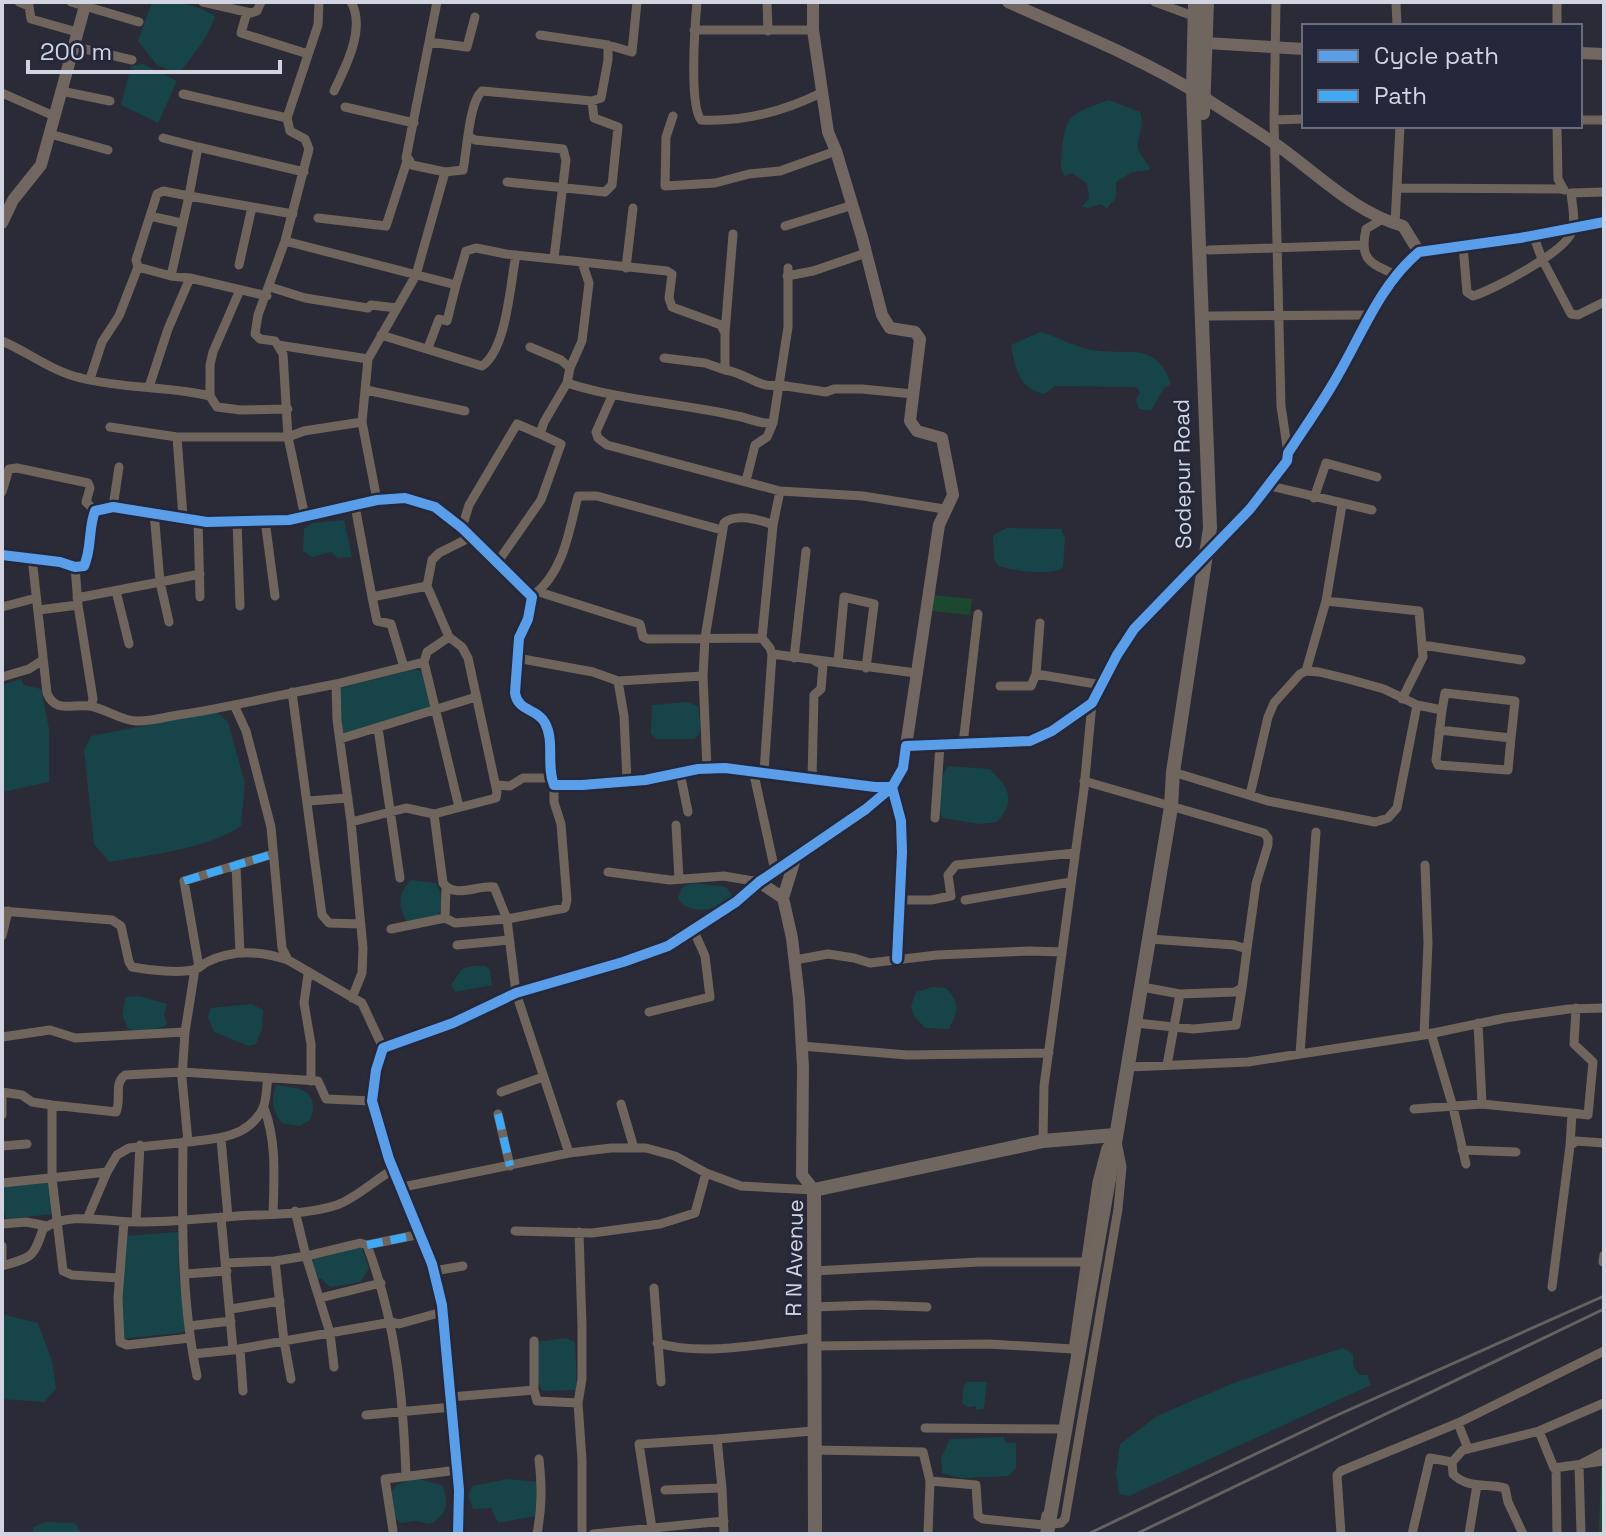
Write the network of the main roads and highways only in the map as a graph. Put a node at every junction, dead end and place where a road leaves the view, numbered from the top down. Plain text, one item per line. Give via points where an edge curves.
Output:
1 (1207, 2) edge
2 (1196, 10) edge
3 (1198, 94) junction
4 (1207, 434) junction
5 (1115, 1135) junction
6 (1045, 1531) edge
7 (815, 1534) edge

1 - 3 main road
2 - 3 main road, Sodepur Road
3 - 4 main road, Sodepur Road
3 - 4 main road via 1209,250 1213,429
4 - 5 main road, Sodepur Road via 1210,528 1171,807
5 - 6 main road, Sodepur Road, bridge
5 - 7 main road, R N Avenue via 1043,1141 814,1190

